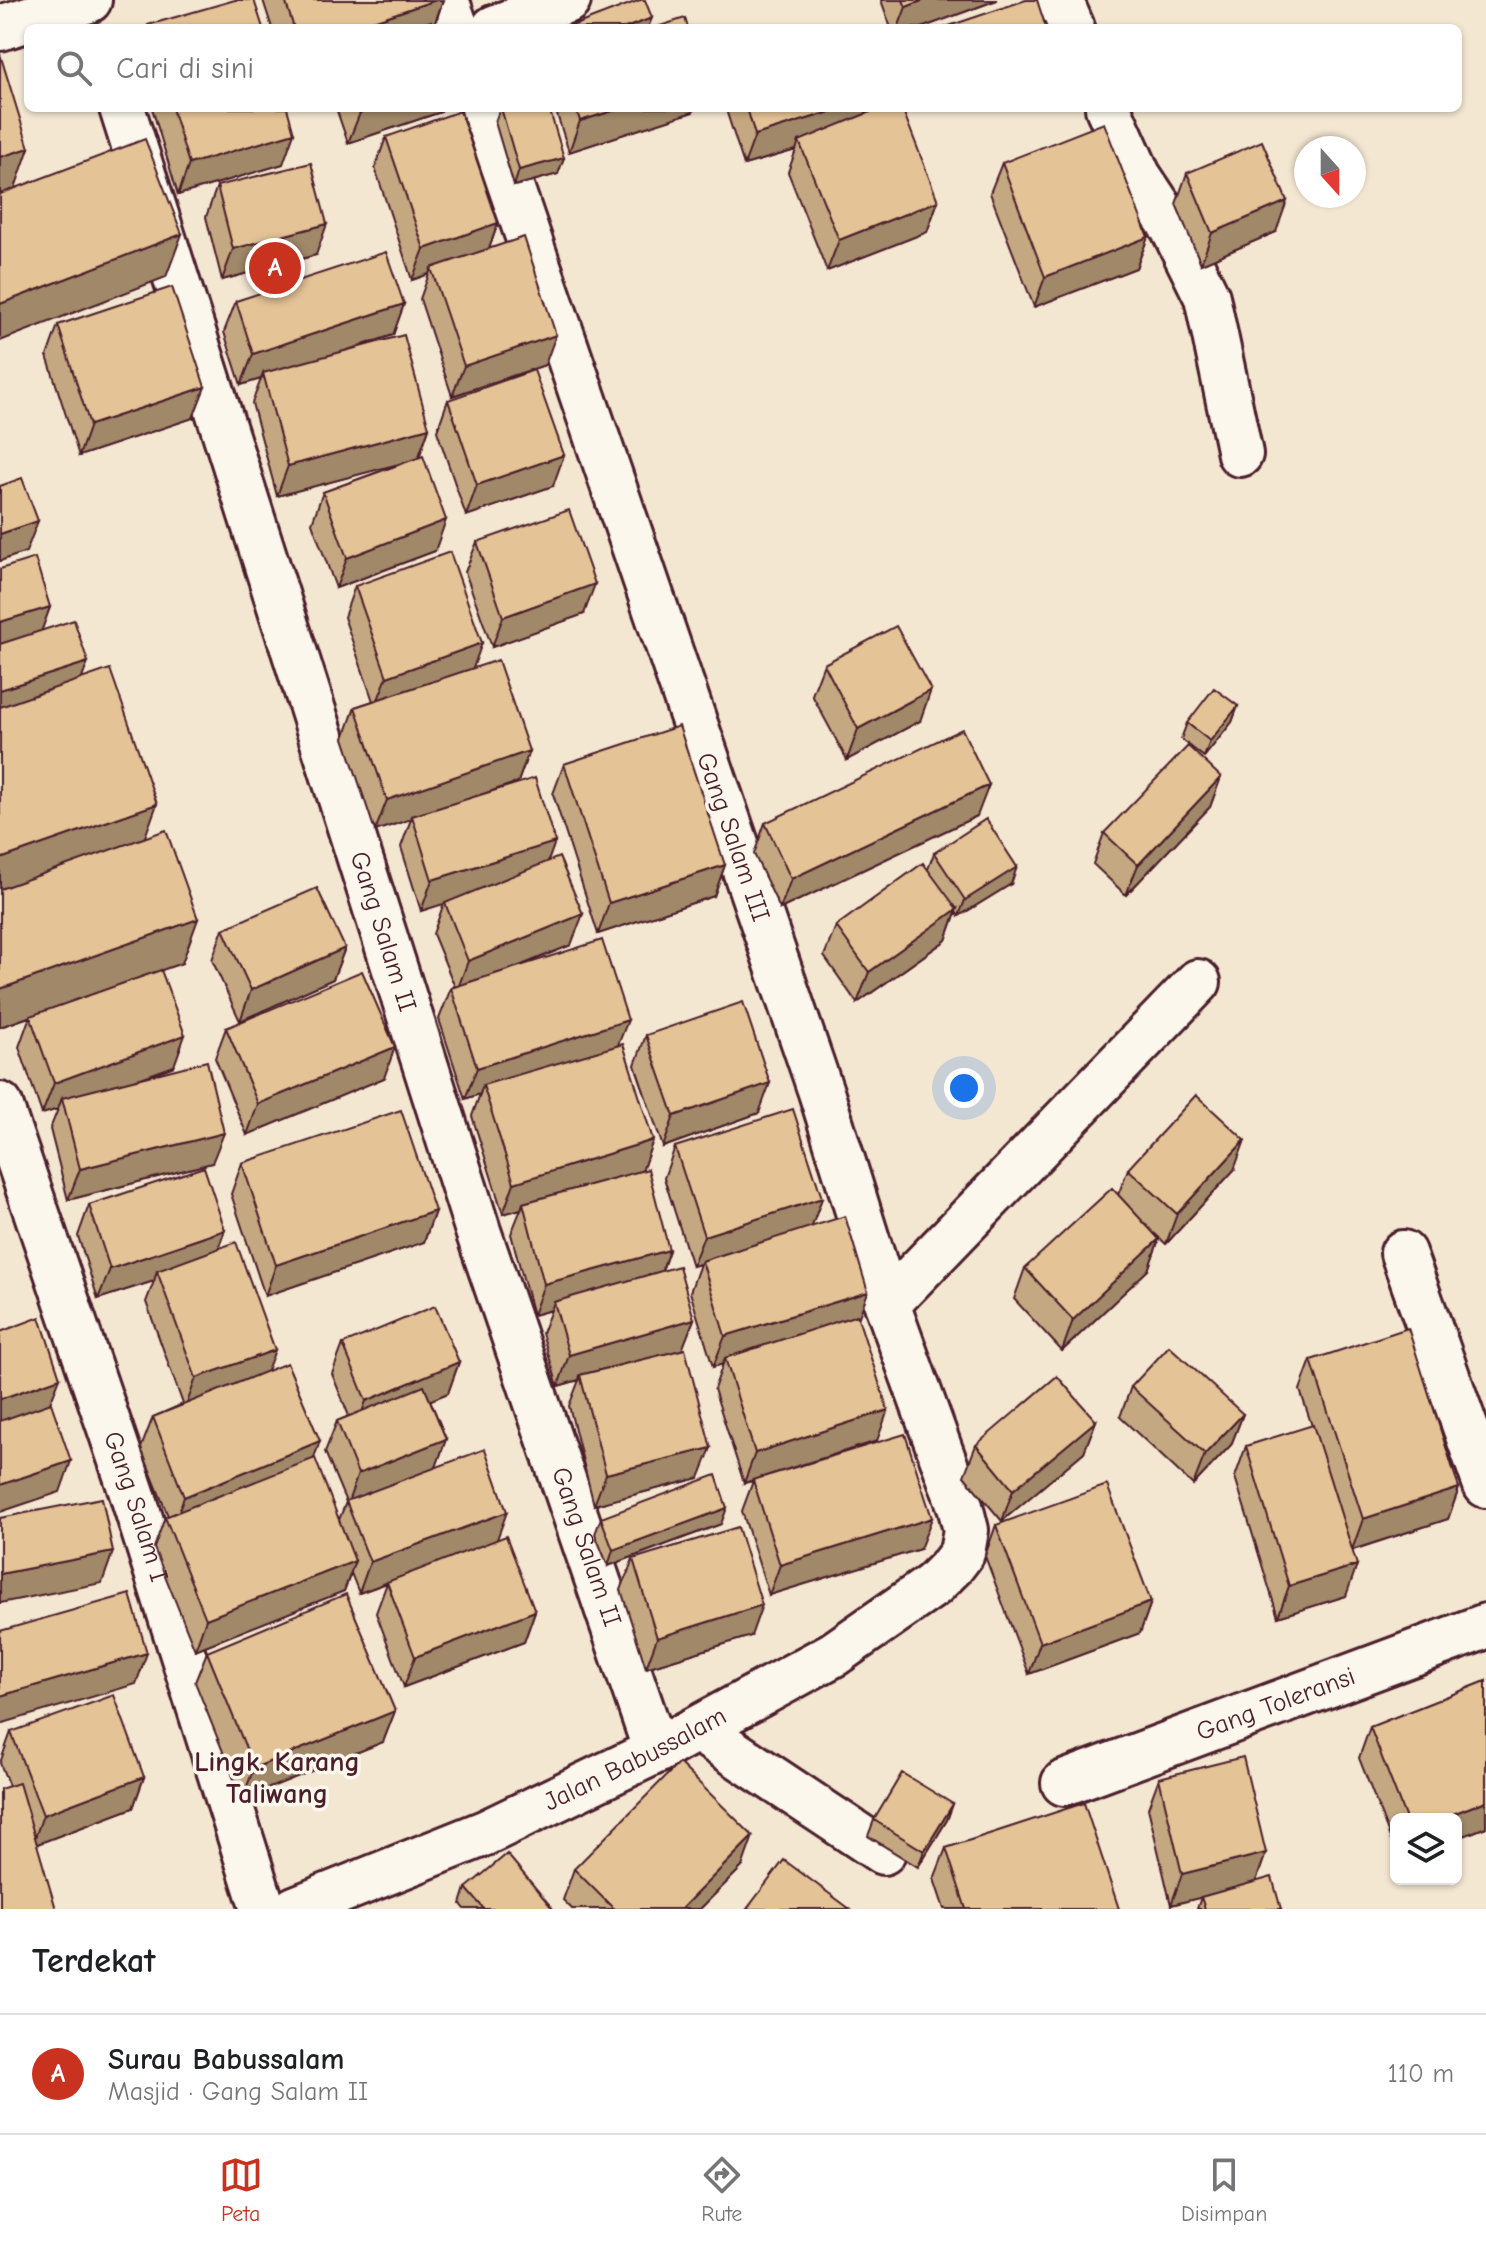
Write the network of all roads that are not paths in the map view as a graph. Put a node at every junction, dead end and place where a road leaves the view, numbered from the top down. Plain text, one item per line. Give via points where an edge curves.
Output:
1 (88, 0) edge
2 (446, 0) edge
3 (568, 0) edge
4 (1060, 0) edge
5 (96, 24) edge
6 (455, 24) edge
7 (505, 24) edge
8 (1070, 24) edge
9 (0, 28) edge
10 (123, 112) edge
11 (485, 112) edge
12 (1110, 112) edge
13 (1240, 454) dead end
14 (1198, 982) dead end
15 (0, 1105) edge
16 (1403, 1253) dead end
17 (887, 1304) junction
18 (1486, 1485) edge
19 (952, 1566) joint
20 (1486, 1626) edge
21 (698, 1729) junction
22 (656, 1751) junction
23 (1064, 1783) dead end
24 (883, 1852) dead end
25 (263, 1909) edge
26 (295, 1909) edge

1 - 5 street
1 - 9 street
2 - 6 street
3 - 7 street
4 - 8 street
10 - 22 street, Gang Salam II via 478,1231
11 - 17 street, Gang Salam III via 816,1077
12 - 13 street via 1138,175 1173,228 1207,297
14 - 17 street
15 - 25 street, Gang Salam I via 132,1493
16 - 18 street
17 - 19 street, Gang Salam III via 966,1530 962,1553
19 - 21 street, Jalan Babussalam via 834,1654
20 - 23 street, Gang Toleransi
21 - 22 street, Jalan Babussalam
21 - 24 street
22 - 26 street, Jalan Babussalam via 485,1833

